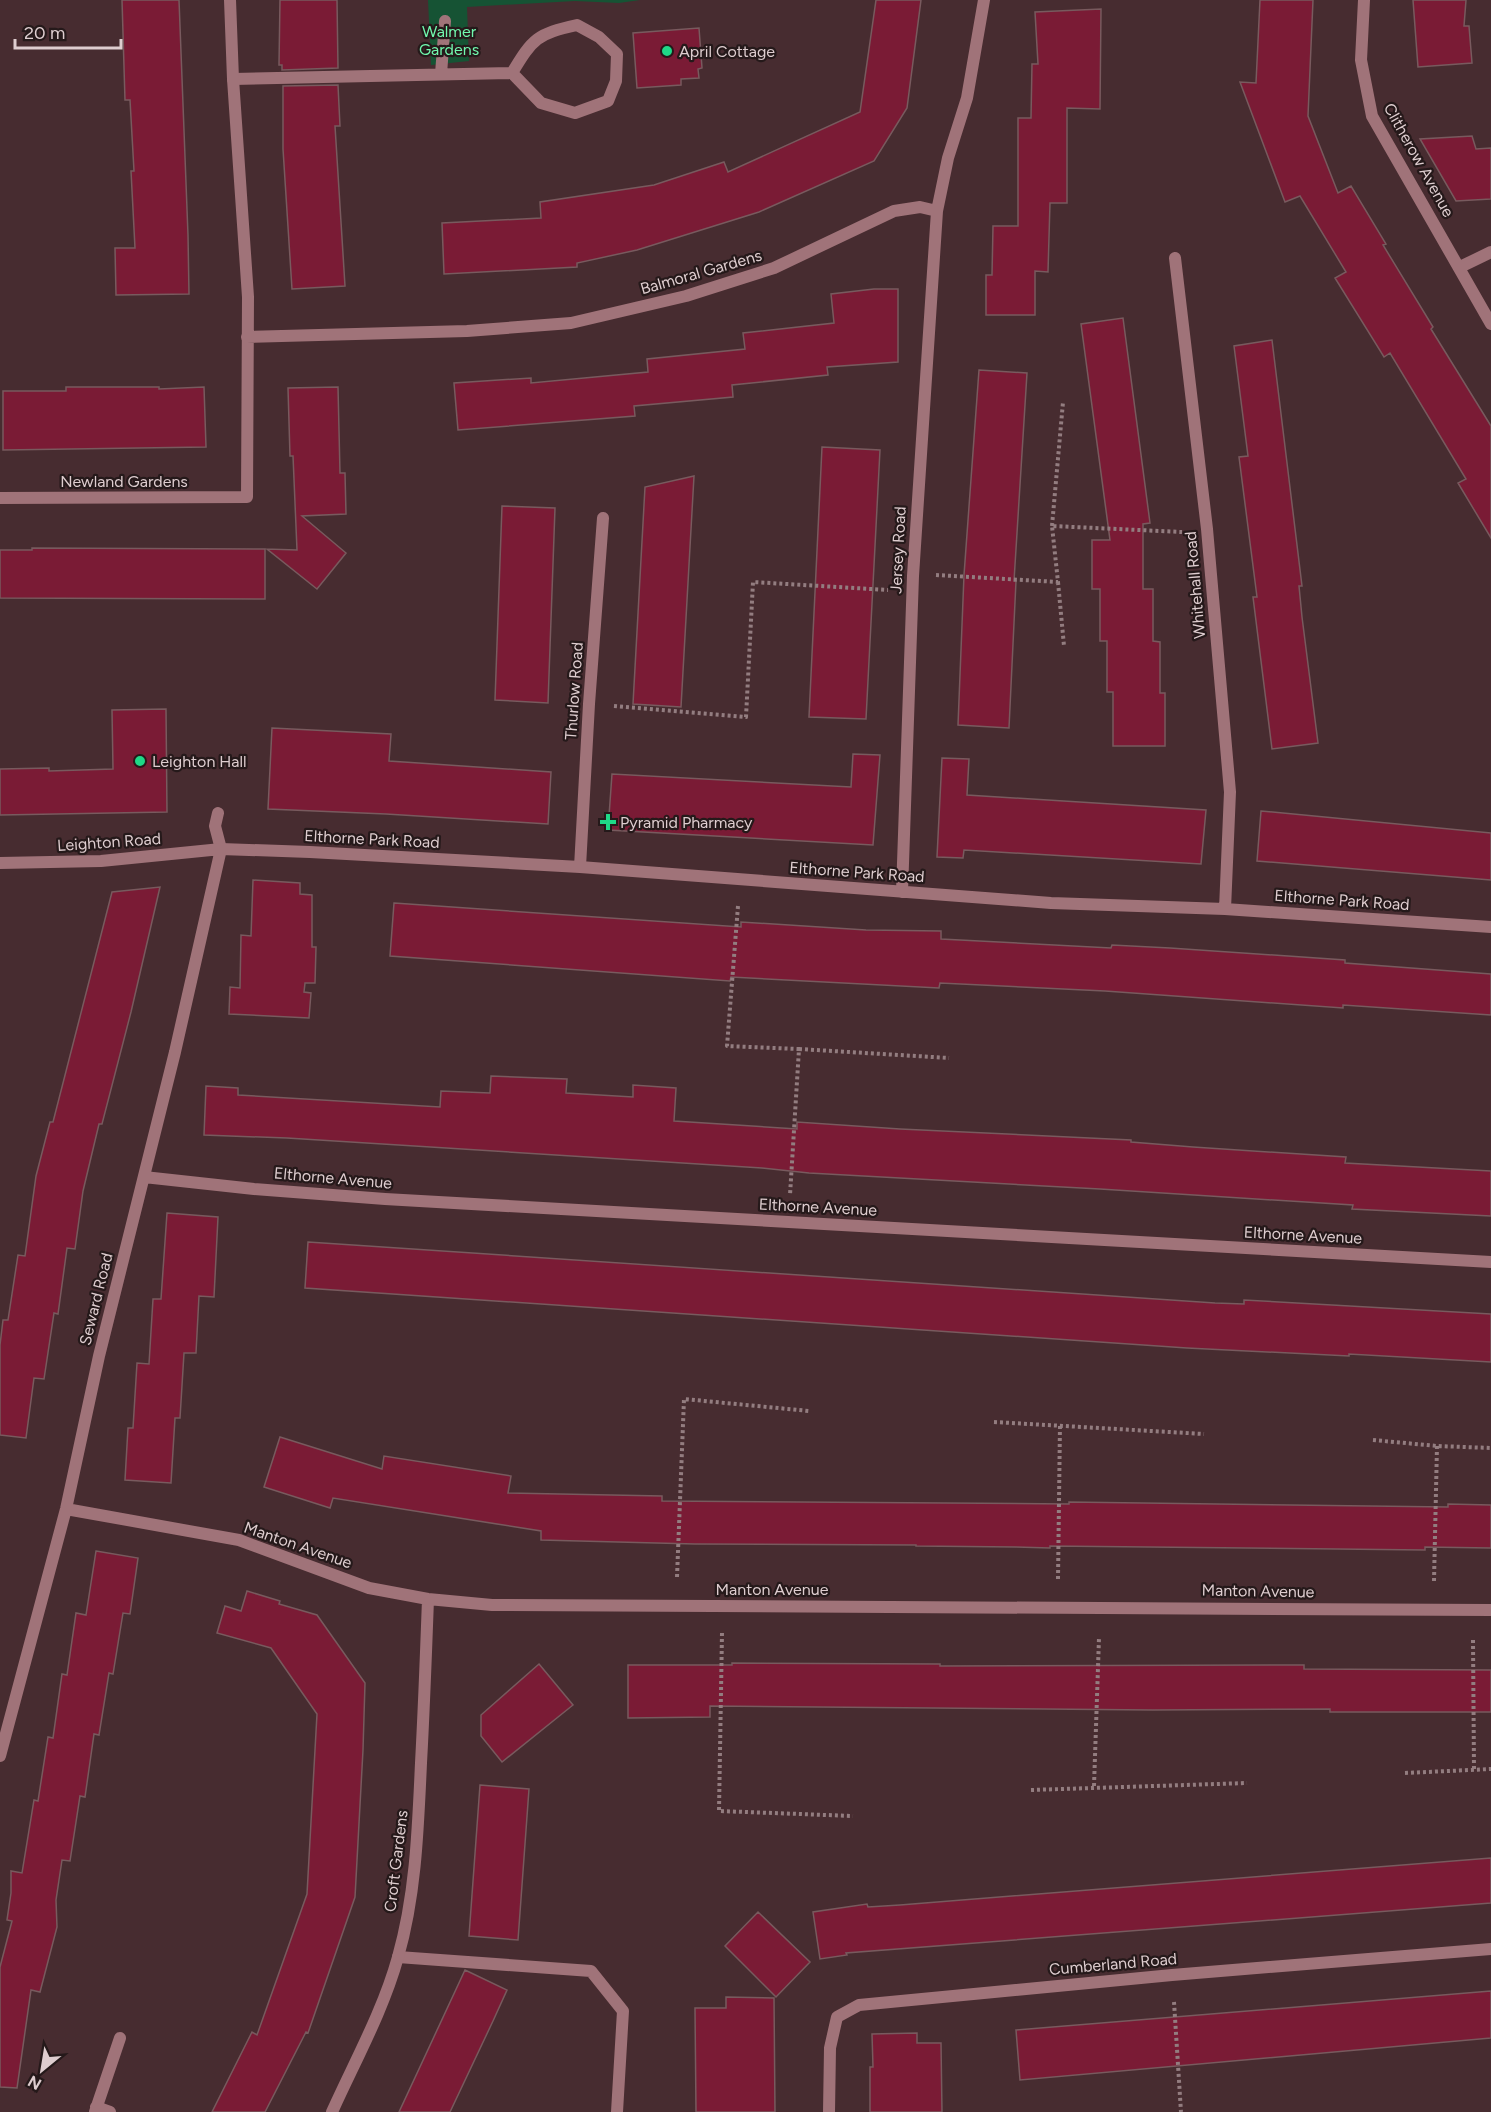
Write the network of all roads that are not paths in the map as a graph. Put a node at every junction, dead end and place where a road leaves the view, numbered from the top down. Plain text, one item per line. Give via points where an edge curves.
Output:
1 (230, 0) edge
2 (984, 0) edge
3 (1364, 0) edge
4 (445, 21) dead end
5 (512, 73) junction
6 (441, 74) junction
7 (233, 79) junction
8 (937, 211) junction
9 (1491, 252) edge
10 (1175, 258) dead end
11 (1460, 267) junction
12 (1491, 324) edge
13 (247, 337) junction
14 (0, 498) edge
15 (603, 518) dead end
16 (218, 813) dead end
17 (221, 849) junction
18 (0, 863) edge
19 (580, 867) junction
20 (902, 892) junction
21 (1224, 909) junction
22 (1491, 927) edge
23 (144, 1176) junction
24 (1491, 1262) edge
25 (66, 1509) junction
26 (428, 1599) junction
27 (1491, 1610) edge
28 (0, 1756) edge
29 (1491, 1949) edge
30 (398, 1957) junction
31 (120, 2037) dead end
32 (95, 2110) edge
33 (110, 2112) edge
34 (332, 2112) edge
35 (617, 2112) edge
36 (829, 2112) edge

1 - 7 street
2 - 8 street via 967,98
3 - 11 street, Clitherow Avenue via 1361,60 1372,117
4 - 6 street
5 - 5 street via 528,47 547,32 578,25 600,37 617,54 616,81 608,101 575,113 541,103
5 - 6 street
6 - 7 street
7 - 13 street via 248,297
8 - 13 street, Balmoral Gardens via 920,207 894,211 774,268 686,296 571,323 467,331
8 - 20 street, Jersey Road via 912,592
9 - 11 street
10 - 21 street, Whitehall Road via 1207,529 1230,792
11 - 12 street, Clitherow Avenue
13 - 14 street, Newland Gardens via 247,497
15 - 19 street, Thurlow Road
16 - 17 street via 215,826
17 - 18 street, Leighton Road via 101,861
17 - 19 street, Elthorne Park Road
17 - 23 street, Seward Road
19 - 20 street, Elthorne Park Road
20 - 21 street, Elthorne Park Road via 1051,903
21 - 22 street, Elthorne Park Road
23 - 24 street, Elthorne Avenue via 385,1199
23 - 25 street, Seward Road
25 - 26 street, Manton Avenue via 239,1540 369,1588
25 - 28 street, Seward Road
26 - 27 street, Manton Avenue via 492,1605
26 - 30 street, Croft Gardens via 419,1820 412,1886
29 - 36 street, Cumberland Road via 859,2005 837,2017 830,2048
30 - 34 street, Croft Gardens
30 - 35 street via 591,1971 623,2011
31 - 32 street
32 - 33 street

